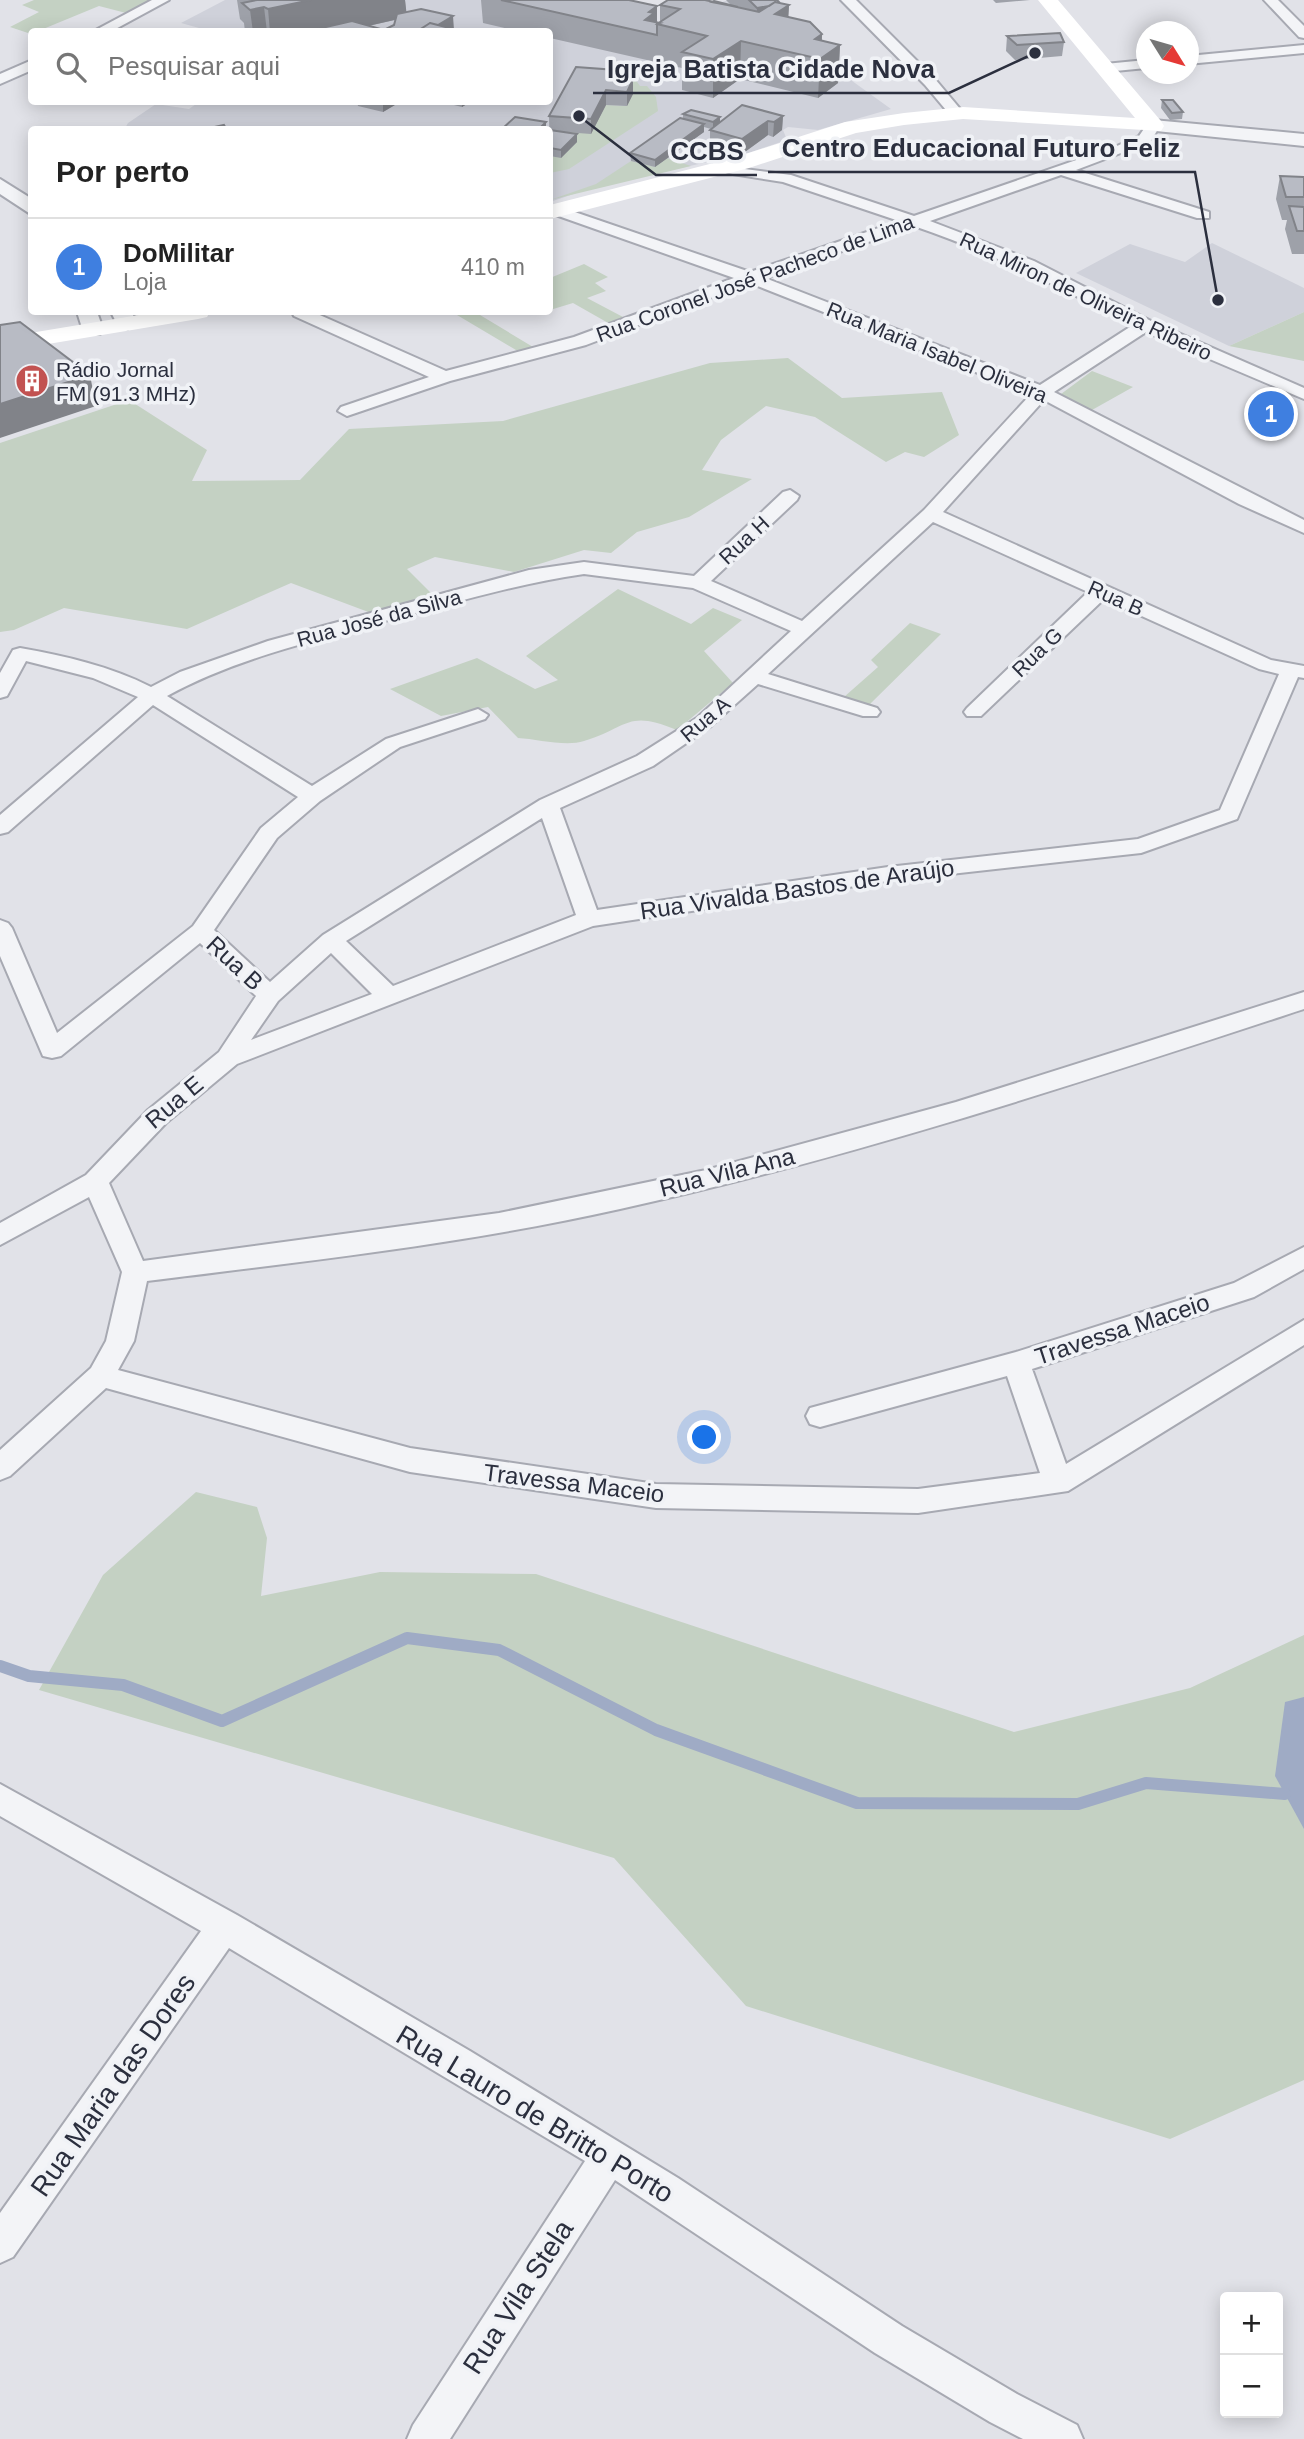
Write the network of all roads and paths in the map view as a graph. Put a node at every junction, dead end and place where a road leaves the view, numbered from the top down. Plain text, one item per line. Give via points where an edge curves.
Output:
1 (162, 0) edge
2 (848, 0) edge
3 (1048, 0) edge
4 (871, 1) edge
5 (1275, 4) edge
6 (1304, 8) edge
7 (106, 28) edge
8 (1304, 34) edge
9 (1304, 48) edge
10 (1199, 59) edge
11 (1136, 65) edge
12 (28, 66) edge
13 (1105, 68) junction
14 (2, 77) edge
15 (28, 80) edge
16 (962, 113) junction
17 (1153, 126) junction
18 (1304, 141) edge
19 (770, 152) junction
20 (719, 168) junction
21 (0, 170) edge
22 (1061, 170) junction
23 (786, 178) junction
24 (0, 185) edge
25 (28, 185) edge
26 (28, 206) edge
27 (553, 211) edge
28 (553, 211) edge
29 (1203, 215) dead end
30 (915, 220) junction
31 (751, 278) junction
32 (154, 315) edge
33 (307, 315) edge
34 (124, 317) edge
35 (89, 320) edge
36 (1145, 325) junction
37 (0, 345) edge
38 (444, 377) junction
39 (1042, 392) junction
40 (1304, 394) edge
41 (346, 411) dead end
42 (790, 496) dead end
43 (931, 514) junction
44 (1304, 527) edge
45 (698, 583) junction
46 (1100, 592) junction
47 (804, 630) junction
48 (1297, 671) edge
49 (754, 676) junction
50 (0, 692) edge
51 (154, 694) junction
52 (870, 712) dead end
53 (974, 712) dead end
54 (478, 715) dead end
55 (312, 796) junction
56 (548, 805) junction
57 (0, 827) edge
58 (589, 919) junction
59 (0, 928) edge
60 (201, 931) junction
61 (331, 940) junction
62 (270, 995) junction
63 (390, 997) junction
64 (1304, 1000) edge
65 (228, 1058) junction
66 (95, 1182) junction
67 (0, 1235) edge
68 (1304, 1257) edge
69 (135, 1272) junction
70 (1300, 1334) edge
71 (1016, 1363) junction
72 (101, 1376) junction
73 (820, 1416) dead end
74 (0, 1468) edge
75 (1058, 1483) junction
76 (0, 1799) edge
77 (225, 1926) junction
78 (609, 2156) junction
79 (0, 2244) edge
80 (427, 2439) edge
81 (1063, 2439) edge

1 - 7 street
2 - 16 street
3 - 13 main road
4 - 16 street
5 - 6 street
5 - 8 street
9 - 10 street
11 - 13 street
12 - 14 street
13 - 17 main road
14 - 15 street
16 - 17 main road
16 - 19 main road via 853,127
17 - 18 street
17 - 22 street, Rua Coronel José Pacheco de Lima via 1140,142
19 - 20 main road
19 - 23 street via 776,169
20 - 23 street, Rua Miron de Oliveira Ribeiro
20 - 27 main road
21 - 25 street
22 - 29 street
22 - 30 street, Rua Coronel José Pacheco de Lima
23 - 30 street, Rua Miron de Oliveira Ribeiro
24 - 26 street
28 - 31 street, Rua Maria Isabel Oliveira
30 - 31 street, Rua Coronel José Pacheco de Lima
30 - 36 street, Rua Miron de Oliveira Ribeiro via 1001,251
31 - 38 street, Rua Coronel José Pacheco de Lima via 565,347
31 - 39 street, Rua Maria Isabel Oliveira
32 - 34 main road
33 - 38 street
34 - 35 main road
35 - 37 main road
36 - 39 street, Rua A
36 - 40 street, Rua Miron de Oliveira Ribeiro
38 - 41 street, Rua Coronel José Pacheco de Lima
39 - 43 street, Rua A
39 - 44 street, Rua Maria Isabel Oliveira
42 - 45 street, Rua H
43 - 46 street, Rua B
43 - 47 street, Rua A
45 - 47 street, Rua José da Silva
45 - 51 street, Rua José da Silva via 584,568 529,576 250,653 208,667
46 - 48 street, Rua B via 1266,665
46 - 53 street, Rua G
47 - 49 street, Rua A
48 - 58 street, Rua Vivalda Bastos de Araújo via 1229,814 1154,841 1106,851 792,887
49 - 52 street
49 - 56 street, Rua A via 677,743
50 - 51 street via 20,654 91,667
51 - 55 street
51 - 57 street, Rua José da Silva
54 - 55 street via 393,743
55 - 60 street via 269,833
56 - 58 street
56 - 61 street, Rua A
58 - 63 street, Rua Vivalda Bastos de Araújo
59 - 60 street via 52,1050
60 - 62 street, Rua B
61 - 62 street, Rua A
61 - 63 street
62 - 65 street, Rua A
63 - 65 street, Rua Vivalda Bastos de Araújo
64 - 69 street, Rua Vila Ana via 937,1119 621,1199 476,1228
65 - 66 street, Rua E via 122,1148
66 - 67 street
66 - 69 street
68 - 71 street, Travessa Maceio via 1244,1290
69 - 72 street via 120,1341
70 - 75 street, Travessa Maceio
71 - 73 street
71 - 75 street, Travessa Maceio
72 - 74 street
72 - 75 street, Travessa Maceio via 410,1460 656,1496 918,1501
76 - 77 street, Rua Lauro de Britto Porto
77 - 78 street, Rua Lauro de Britto Porto
77 - 79 street, Rua Maria das Dores
78 - 80 street, Rua Vila Stela
78 - 81 street, Rua Lauro de Britto Porto via 882,2334

